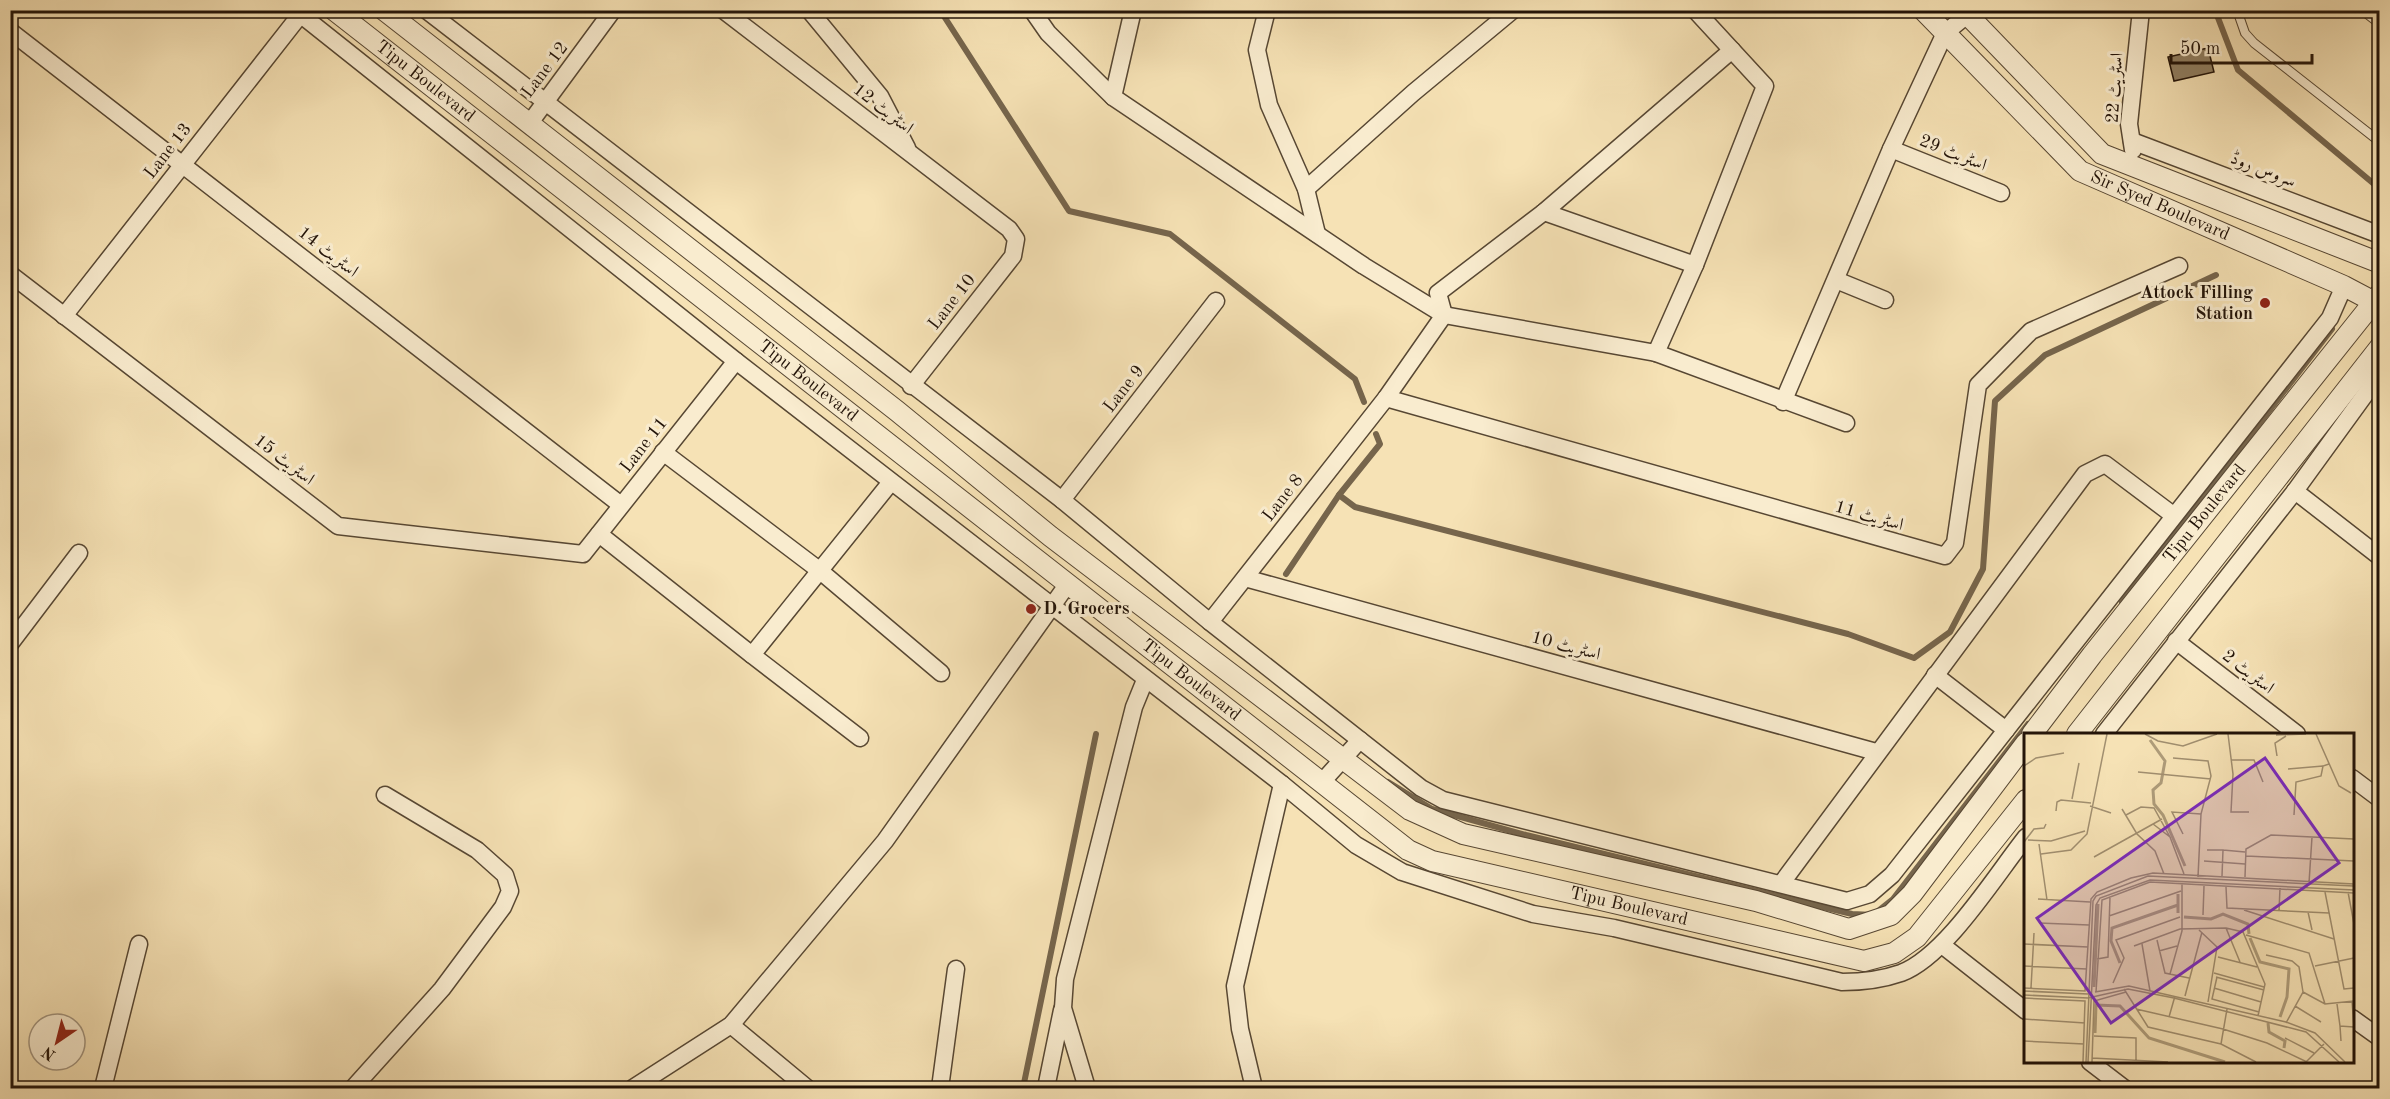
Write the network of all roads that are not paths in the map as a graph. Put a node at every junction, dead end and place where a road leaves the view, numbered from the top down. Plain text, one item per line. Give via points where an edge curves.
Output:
1 (334, 10) edge
2 (384, 10) edge
3 (426, 10) edge
4 (614, 10) edge
5 (723, 10) edge
6 (809, 10) edge
7 (1032, 10) edge
8 (1133, 10) edge
9 (1267, 10) edge
10 (1513, 10) edge
11 (1695, 10) edge
12 (1923, 10) edge
13 (2141, 10) edge
14 (2237, 10) edge
15 (2362, 10) edge
16 (300, 12) edge
17 (1965, 13) edge
18 (2379, 24) edge
19 (10, 31) edge
20 (1945, 33) junction
21 (1732, 50) junction
22 (1113, 97) junction
23 (545, 103) junction
24 (529, 124) junction
25 (2132, 141) junction
26 (2379, 142) edge
27 (1891, 148) junction
28 (909, 154) junction
29 (183, 164) junction
30 (2135, 169) junction
31 (1306, 189) junction
32 (2001, 193) dead end
33 (1544, 212) junction
34 (1317, 234) junction
35 (2379, 236) edge
36 (1016, 239) joint
37 (2379, 263) edge
38 (1695, 265) junction
39 (2179, 266) dead end
40 (10, 274) edge
41 (1836, 280) junction
42 (733, 283) junction
43 (2344, 286) junction
44 (1885, 300) dead end
45 (2377, 300) edge
46 (1216, 301) dead end
47 (712, 305) junction
48 (1444, 315) junction
49 (64, 316) junction
50 (2379, 347) edge
51 (1656, 353) junction
52 (736, 361) junction
53 (2379, 374) edge
54 (911, 386) junction
55 (1386, 398) junction
56 (1783, 402) junction
57 (2326, 417) junction
58 (1846, 423) dead end
59 (2342, 429) junction
60 (663, 452) junction
61 (891, 482) junction
62 (2295, 492) junction
63 (1062, 500) junction
64 (621, 505) junction
65 (2173, 515) junction
66 (598, 534) junction
67 (79, 553) dead end
68 (583, 554) joint
69 (2379, 557) edge
70 (819, 570) junction
71 (1245, 578) junction
72 (1066, 585) junction
73 (1051, 606) junction
74 (1210, 622) junction
75 (2176, 640) junction
76 (10, 644) edge
77 (752, 654) junction
78 (942, 673) dead end
79 (1935, 675) junction
80 (1145, 680) junction
81 (2095, 711) junction
82 (2109, 729) edge
83 (2006, 730) junction
84 (2034, 733) edge
85 (2078, 733) edge
86 (2294, 733) edge
87 (860, 738) dead end
88 (1359, 740) junction
89 (2024, 744) edge
90 (1876, 752) junction
91 (1343, 760) junction
92 (2354, 779) edge
93 (1322, 782) junction
94 (1282, 784) junction
95 (385, 795) dead end
96 (2379, 798) edge
97 (2024, 801) edge
98 (2024, 838) edge
99 (1781, 884) junction
100 (139, 944) dead end
101 (1942, 945) junction
102 (956, 969) dead end
103 (1063, 1008) junction
104 (2024, 1010) edge
105 (2354, 1019) edge
106 (730, 1025) junction
107 (2379, 1038) edge
108 (2091, 1063) edge
109 (103, 1089) edge
110 (353, 1089) edge
111 (633, 1089) edge
112 (807, 1089) edge
113 (940, 1089) edge
114 (1047, 1089) edge
115 (1087, 1089) edge
116 (1254, 1089) edge
117 (2124, 1089) edge

1 - 47 street, Tipu Boulevard
2 - 24 street, Tipu Boulevard
3 - 23 street
4 - 23 street, Lane 12
5 - 28 street, اسٹریٹ 12
6 - 28 street via 880,96
7 - 22 street via 1048,33
8 - 22 street
9 - 31 street via 1257,50 1269,105
10 - 31 street
11 - 21 street
12 - 20 street, Sir Syed Boulevard
13 - 25 street, اسٹریٹ 22 via 2128,124
14 - 26 lane via 2245,33 2254,43
15 - 18 lane
16 - 29 street, Lane 13
16 - 52 street
17 - 20 street
17 - 30 street, Sir Syed Boulevard via 2102,154
19 - 29 street, اسٹریٹ 14
20 - 27 street
20 - 43 street, Sir Syed Boulevard via 2080,171
21 - 33 street
21 - 38 street via 1765,86
22 - 34 street
23 - 24 street, Lane 12
23 - 54 street
24 - 42 street, Tipu Boulevard
25 - 30 street, اسٹریٹ 22
25 - 35 street, سروس روڈ
27 - 32 street, اسٹریٹ 29
27 - 41 street
28 - 36 street, اسٹریٹ 12 via 1009,229
29 - 49 street, Lane 13
29 - 64 street, اسٹریٹ 14
30 - 37 street, Sir Syed Boulevard
31 - 34 street
33 - 38 street
33 - 48 street via 1438,293
34 - 48 street
36 - 54 street, Lane 10 via 1013,256
38 - 51 street
39 - 55 street, اسٹریٹ 11 via 2031,331 1978,385 1955,543 1945,556
40 - 49 street, اسٹریٹ 15
41 - 44 street
41 - 56 street
42 - 47 street
42 - 91 street, Tipu Boulevard via 1050,536
43 - 45 street, Sir Syed Boulevard
43 - 65 street via 2330,318
45 - 84 street, Tipu Boulevard
46 - 63 street, Lane 9
47 - 72 street, Tipu Boulevard
48 - 51 street
48 - 55 street, Lane 8
49 - 68 street, اسٹریٹ 15 via 338,526
50 - 57 street, Tipu Boulevard
51 - 56 street
52 - 60 street, Lane 11
52 - 61 street
53 - 59 street
54 - 63 street
55 - 71 street, Lane 8
56 - 58 street
57 - 59 street
57 - 81 street, Tipu Boulevard
59 - 62 street
60 - 64 street, Lane 11
60 - 70 street
61 - 70 street
61 - 73 street
62 - 69 street
62 - 75 street
63 - 74 street
64 - 66 street, Lane 11
65 - 79 street via 2105,464 2085,474
65 - 83 street
66 - 68 street, Lane 11
66 - 77 street
67 - 76 street
70 - 77 street
70 - 78 street
71 - 74 street, Lane 8
71 - 90 street, اسٹریٹ 10
72 - 73 street
72 - 93 street, Tipu Boulevard
73 - 80 street
73 - 106 street via 885,841
74 - 88 street
75 - 82 street
75 - 86 street, اسٹریٹ 2
77 - 87 street
79 - 83 street
79 - 90 street
80 - 94 street
80 - 103 street via 1134,706 1065,979
81 - 82 street
81 - 85 street, Tipu Boulevard
83 - 99 street via 1892,875 1870,894 1847,902
88 - 91 street
88 - 99 street via 1413,783 1443,800
89 - 91 street, Tipu Boulevard via 1912,894 1891,915 1849,929 1756,901 1463,834 1410,810
90 - 99 street
91 - 93 street
92 - 96 street
93 - 97 street, Tipu Boulevard via 1408,850 1432,861 1864,962 1894,953 1917,937
94 - 101 street via 1356,845 1402,872 1533,914 1614,928 1842,982 1870,982 1902,973
94 - 116 street via 1235,986
95 - 110 street via 477,850 505,875 510,891 503,907 442,989
98 - 101 street
100 - 109 street
101 - 104 street
102 - 113 street
103 - 114 street
103 - 115 street
105 - 107 street
106 - 111 street
106 - 112 street
108 - 117 street

